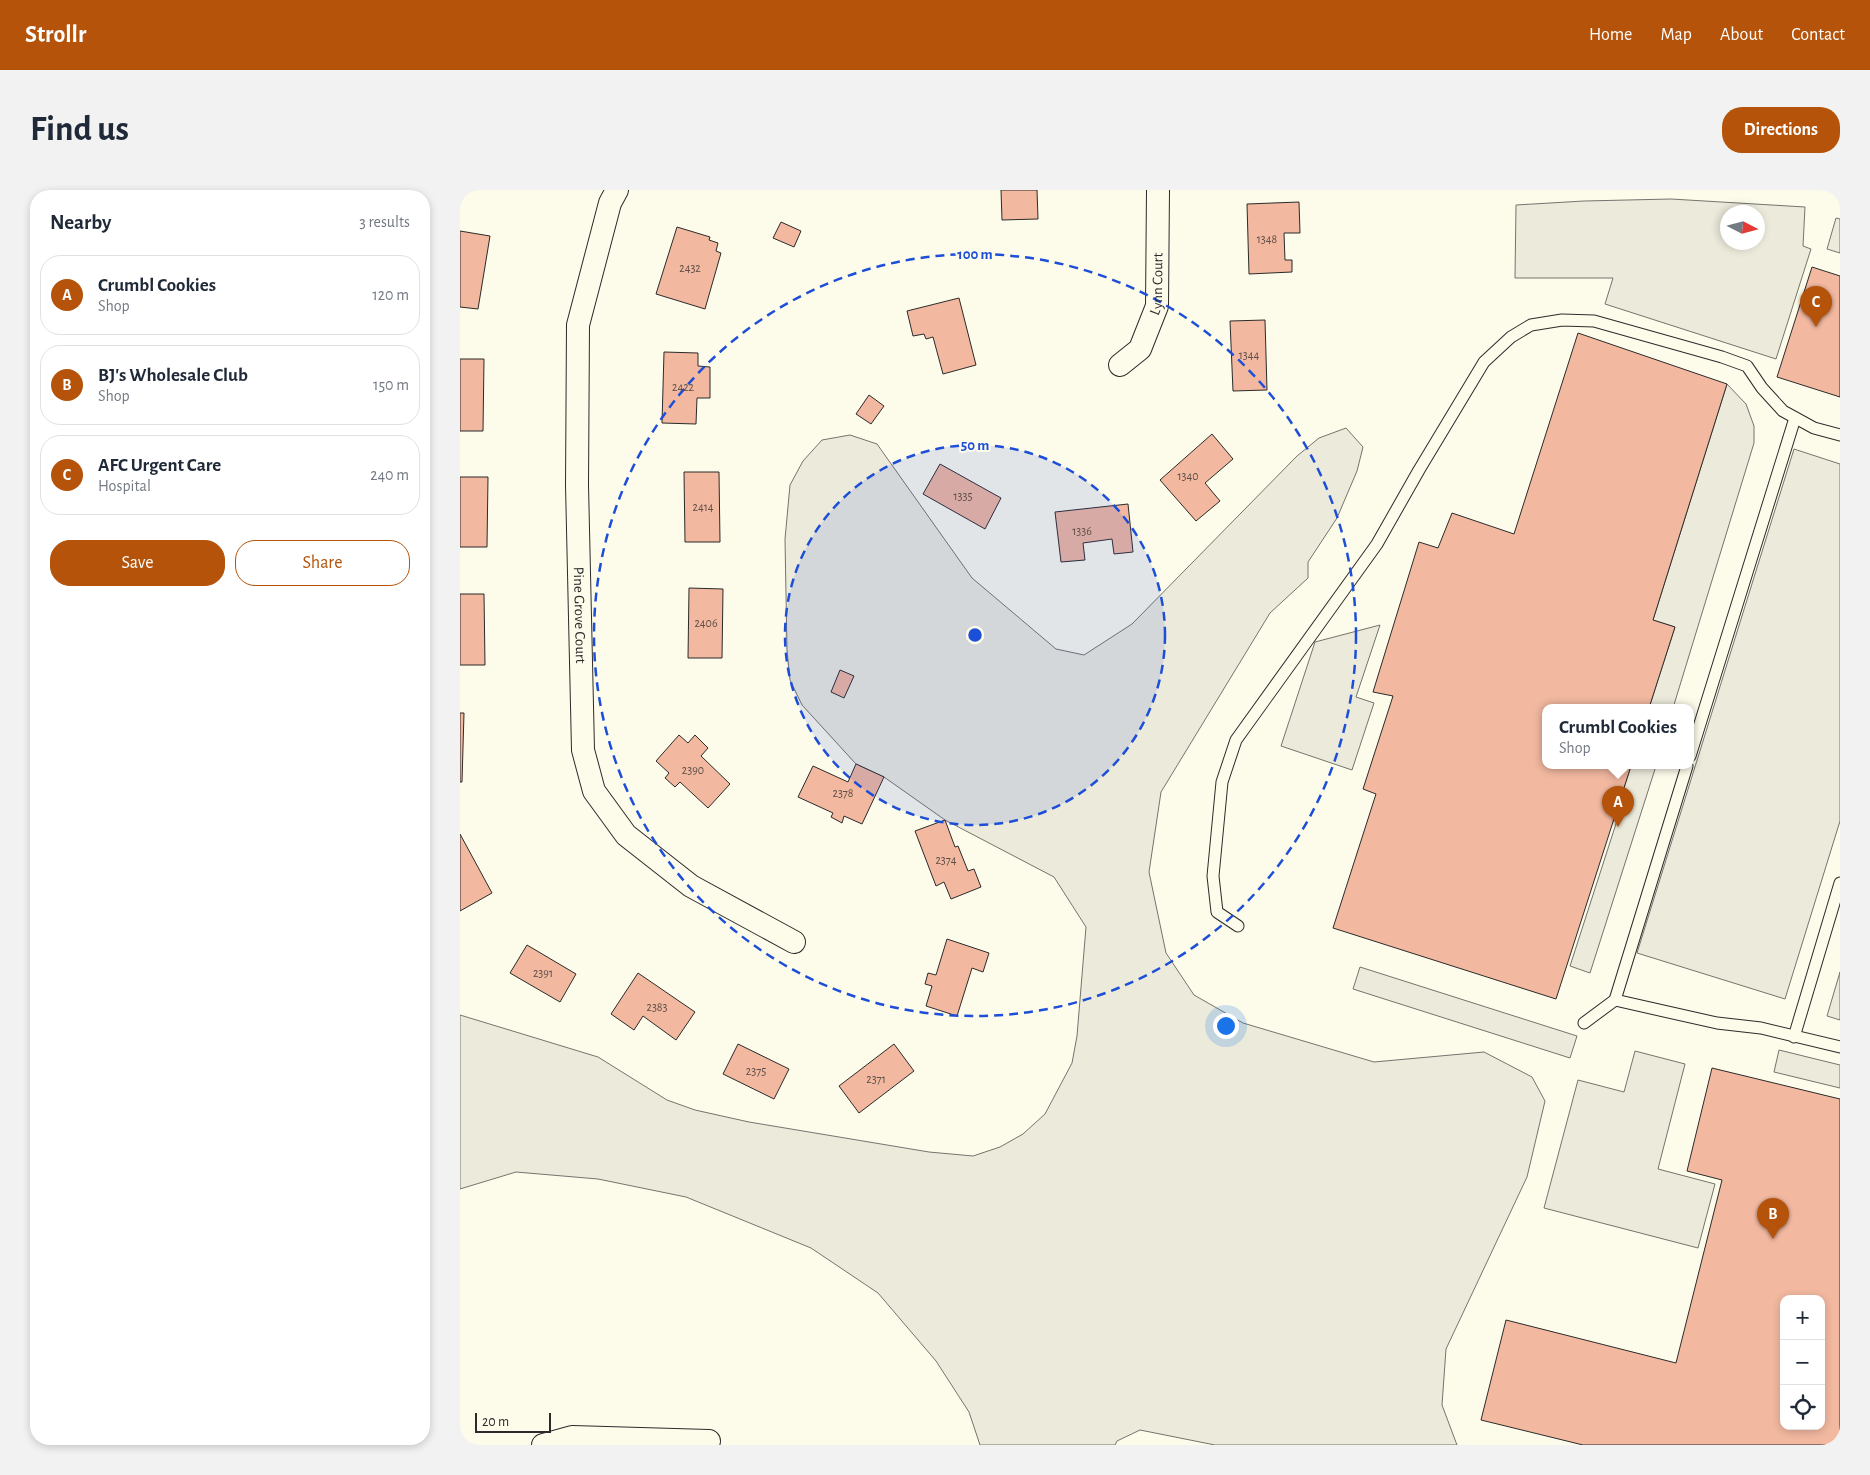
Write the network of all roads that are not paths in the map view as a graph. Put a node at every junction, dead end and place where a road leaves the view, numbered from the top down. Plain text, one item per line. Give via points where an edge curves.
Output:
1 (617, 190) edge
2 (1158, 190) edge
3 (1120, 365) dead end
4 (1796, 418) junction
5 (1840, 435) edge
6 (1694, 743) edge
7 (1687, 769) edge
8 (1840, 883) edge
9 (1238, 926) dead end
10 (794, 942) dead end
11 (1615, 1000) junction
12 (1584, 1023) dead end
13 (1794, 1037) junction
14 (1840, 1047) edge
15 (708, 1441) dead end
16 (543, 1445) edge

1 - 10 street, Pine Grove Court via 610,203 578,325 577,485 583,750 594,791 626,835 691,886
2 - 3 street, Lynn Court via 1157,306 1140,349
4 - 5 lane via 1814,428
4 - 6 lane
4 - 9 lane via 1783,411 1747,366 1714,354 1594,321 1562,320 1531,325 1511,336 1484,362 1377,544 1236,740 1222,782 1213,876 1217,912
7 - 11 lane
8 - 13 lane
11 - 12 lane
11 - 13 lane via 1716,1024 1761,1028
13 - 14 lane
15 - 16 street via 572,1437

